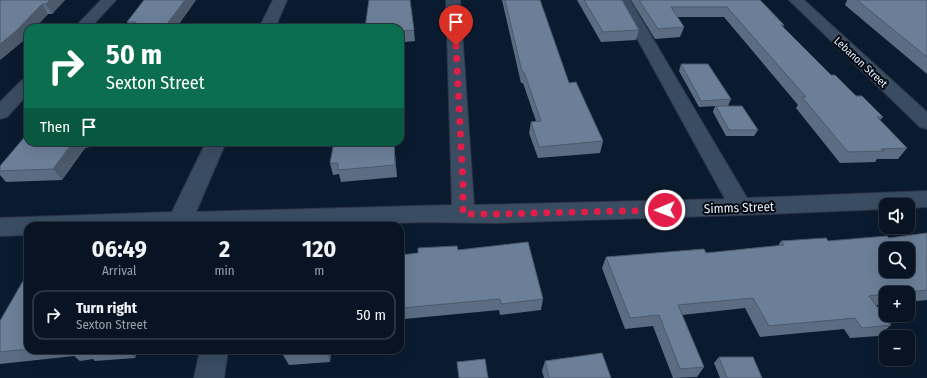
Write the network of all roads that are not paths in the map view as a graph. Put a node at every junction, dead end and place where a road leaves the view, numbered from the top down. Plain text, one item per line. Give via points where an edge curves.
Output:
1 (108, 0) edge
2 (280, 0) edge
3 (453, 0) edge
4 (623, 0) edge
5 (796, 0) edge
6 (86, 24) edge
7 (270, 24) edge
8 (24, 88) edge
9 (0, 113) edge
10 (927, 123) edge
11 (214, 146) edge
12 (927, 199) edge
13 (741, 207) junction
14 (463, 214) junction
15 (180, 221) junction
16 (150, 222) edge
17 (210, 222) edge
18 (258, 222) edge
19 (24, 226) edge
20 (0, 227) edge
21 (213, 354) edge
22 (209, 378) edge

1 - 6 street
2 - 7 street
3 - 14 street
4 - 13 street
5 - 10 street, Lebanon Street
8 - 9 street
11 - 15 street
12 - 13 street, Simms Street
13 - 14 street, Simms Street
14 - 18 street, Simms Street via 423,213
15 - 16 street, Simms Street
15 - 17 street, Simms Street
19 - 20 street, Simms Street
21 - 22 street

